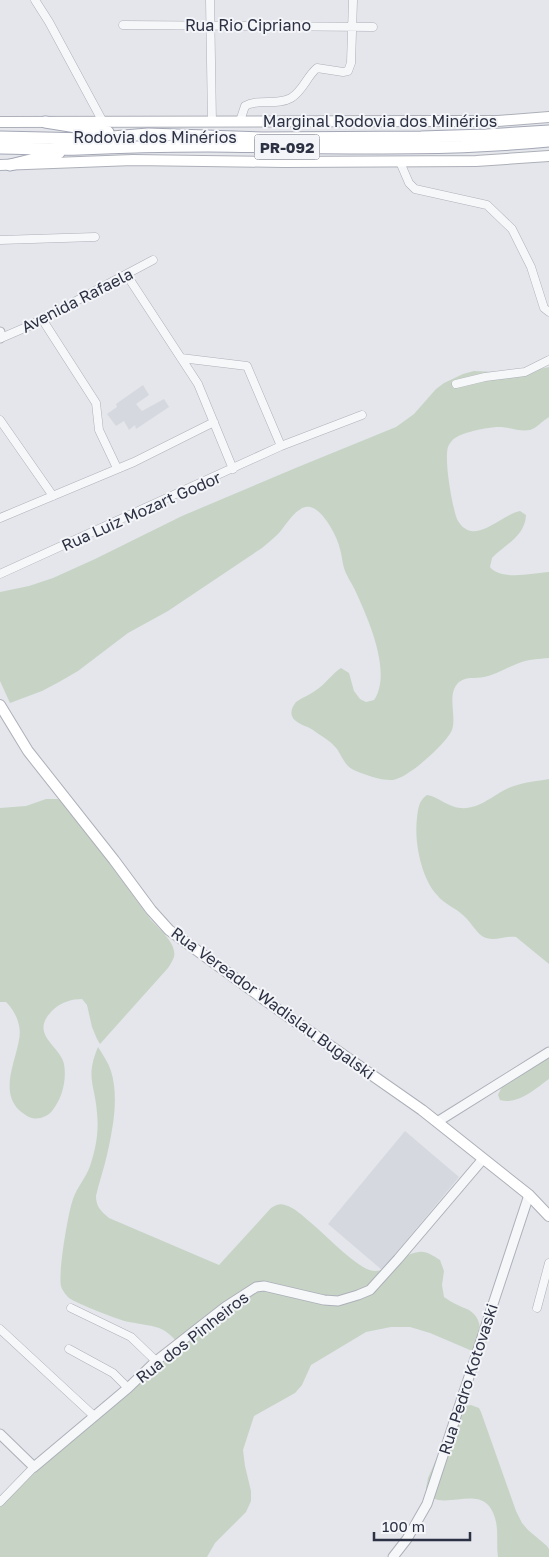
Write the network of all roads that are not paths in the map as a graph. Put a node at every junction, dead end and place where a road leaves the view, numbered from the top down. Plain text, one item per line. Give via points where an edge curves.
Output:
1 (35, 0) edge
2 (210, 0) edge
3 (353, 0) edge
4 (123, 24) dead end
5 (210, 25) junction
6 (353, 26) junction
7 (372, 27) dead end
8 (549, 117) edge
9 (240, 121) junction
10 (0, 122) edge
11 (44, 122) junction
12 (103, 122) junction
13 (212, 122) junction
14 (549, 131) edge
15 (138, 134) junction
16 (0, 138) edge
17 (549, 141) edge
18 (0, 148) edge
19 (75, 149) junction
20 (549, 156) edge
21 (400, 162) junction
22 (5, 165) edge
23 (95, 237) dead end
24 (0, 240) edge
25 (153, 260) dead end
26 (125, 275) junction
27 (549, 312) edge
28 (42, 319) junction
29 (0, 336) edge
30 (181, 358) junction
31 (549, 360) edge
32 (456, 384) dead end
33 (362, 415) dead end
34 (0, 420) edge
35 (214, 422) junction
36 (282, 446) junction
37 (117, 468) junction
38 (233, 469) junction
39 (53, 496) junction
40 (0, 518) edge
41 (0, 574) edge
42 (0, 705) edge
43 (549, 1052) edge
44 (437, 1122) junction
45 (483, 1158) junction
46 (529, 1195) junction
47 (549, 1216) edge
48 (549, 1263) edge
49 (71, 1308) dead end
50 (537, 1308) dead end
51 (0, 1329) edge
52 (69, 1349) dead end
53 (156, 1361) junction
54 (128, 1388) junction
55 (94, 1416) junction
56 (0, 1434) edge
57 (34, 1467) junction
58 (0, 1502) edge
59 (394, 1557) edge

1 - 12 street
2 - 5 street
3 - 6 street
4 - 5 street, Rua Rio Cipriano
5 - 6 street, Rua Rio Cipriano
5 - 13 street
6 - 7 street, Rua Rio Cipriano
6 - 9 street via 348,71 317,68 292,98 252,102 245,106
8 - 9 main road, Marginal Rodovia dos Minérios via 498,121
9 - 13 main road, Marginal Rodovia dos Minérios
10 - 11 main road, Marginal Rodovia dos Minérios
11 - 12 main road, Marginal Rodovia dos Minérios
11 - 15 main road
12 - 13 main road, Marginal Rodovia dos Minérios
14 - 15 main road, Rodovia dos Minérios / PR-092 via 421,137 263,138
15 - 16 main road, Rodovia dos Minérios / PR-092 via 88,139
17 - 19 main road, Rodovia dos Minérios / PR-092 via 490,146
18 - 19 main road, Rodovia dos Minérios / PR-092
19 - 22 main road
20 - 21 main road via 476,162
21 - 22 main road via 133,160
21 - 27 street via 415,189 487,205 512,229 531,267 544,308
23 - 24 street
25 - 26 street, Avenida Rafaela
26 - 28 street, Avenida Rafaela
26 - 30 street
28 - 29 street, Avenida Rafaela
28 - 37 street via 96,403 99,430
30 - 35 street via 198,384
30 - 36 street via 247,366
31 - 32 street via 525,372
33 - 36 street, Rua Luiz Mozart Godor
34 - 39 street
35 - 37 street
35 - 38 street
36 - 38 street, Rua Luiz Mozart Godor
37 - 39 street
38 - 41 street, Rua Luiz Mozart Godor
39 - 40 street
42 - 44 main road, Rua Vereador Wadislau Bugalski via 28,751 169,930
43 - 44 street
44 - 45 main road, Rua Vereador Wadislau Bugalski
45 - 46 main road, Rua Vereador Wadislau Bugalski
45 - 53 street, Rua dos Pinheiros via 370,1290 338,1301 256,1287
46 - 47 main road, Rua Vereador Wadislau Bugalski
46 - 59 street, Rua Pedro Kotovaski via 427,1504
48 - 50 street
49 - 53 street via 131,1337
51 - 55 street
52 - 54 street via 113,1373
53 - 54 street, Rua dos Pinheiros
54 - 55 street, Rua dos Pinheiros
55 - 57 street, Rua dos Pinheiros
56 - 57 street
57 - 58 street, Rua dos Pinheiros

